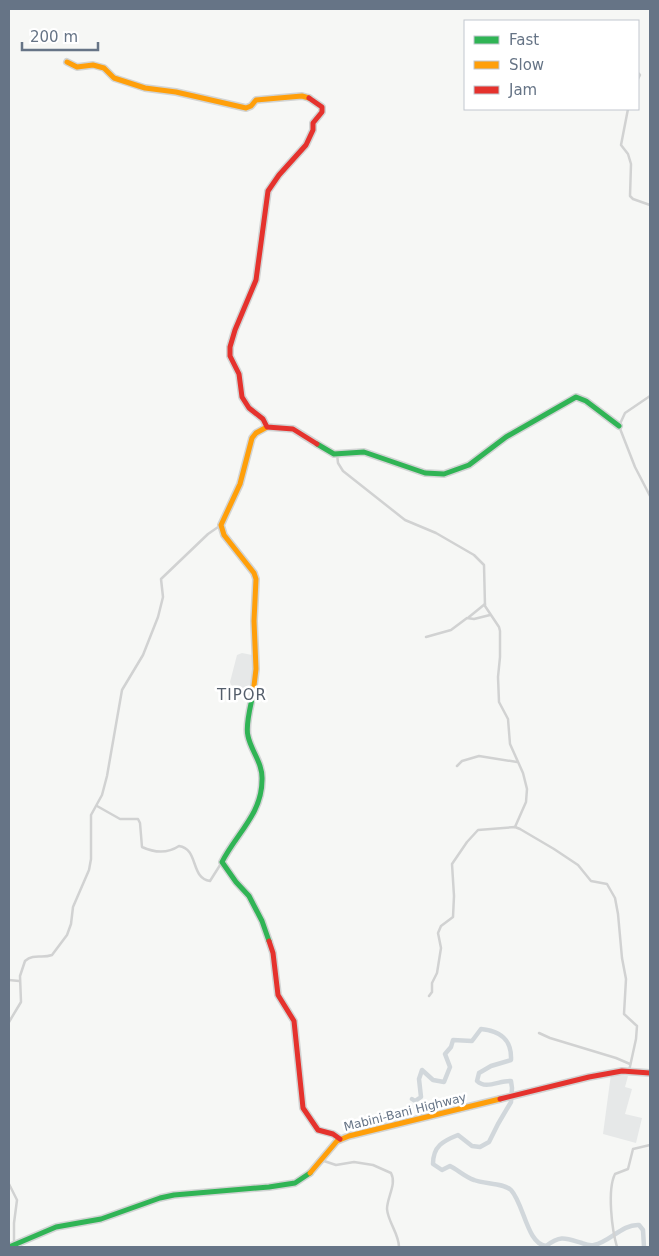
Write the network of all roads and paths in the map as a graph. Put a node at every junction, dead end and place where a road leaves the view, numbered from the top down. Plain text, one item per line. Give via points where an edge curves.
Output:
1 (67, 62) dead end
2 (628, 110) edge
3 (650, 205) edge
4 (650, 396) edge
5 (619, 426) junction
6 (266, 427) junction
7 (337, 454) junction
8 (650, 496) edge
9 (222, 524) junction
10 (485, 604) junction
11 (490, 615) junction
12 (468, 618) junction
13 (426, 637) dead end
14 (518, 762) junction
15 (457, 766) dead end
16 (97, 806) junction
17 (515, 827) junction
18 (222, 862) junction
19 (9, 980) edge
20 (19, 981) junction
21 (429, 996) dead end
22 (9, 1022) edge
23 (539, 1033) dead end
24 (630, 1064) junction
25 (629, 1071) junction
26 (650, 1073) edge
27 (340, 1139) junction
28 (650, 1145) edge
29 (321, 1160) junction
30 (9, 1184) edge
31 (12, 1246) edge
32 (398, 1247) edge
33 (617, 1247) edge

1 - 6 street via 77,67 93,65 104,68 114,78 145,88 246,108 256,100 302,96 322,107 306,145 268,191 256,280 230,347 242,397 249,408 263,419
2 - 3 street via 621,144 631,164 630,196
4 - 5 street via 625,413
5 - 7 street via 578,396 511,434 469,465 444,474 425,473 364,452
5 - 8 street
6 - 7 street via 293,429
6 - 9 street via 252,438 240,484
7 - 10 street via 343,471 399,516 480,560 486,570
9 - 16 street via 162,579 158,617 143,655 122,690 107,776
9 - 18 street via 224,535 256,579 256,669 247,733 261,766 262,777 254,810
10 - 11 street
10 - 12 street
11 - 12 street
11 - 14 street via 500,631 499,702 508,719 510,744
12 - 13 street via 451,630
14 - 15 street via 479,756
14 - 17 street via 526,782 527,796
16 - 18 street via 120,819 138,820 142,847 156,852 185,847 201,877 206,880 211,880
16 - 20 street via 91,816 91,865 73,907 67,935 52,955 31,956 25,960
17 - 21 street via 478,830 453,860 453,917 441,926 438,933 441,945 439,966
17 - 24 street via 578,865 591,881 605,884 613,895 626,975 624,1014 637,1026
18 - 27 street via 254,904 273,951 278,995 294,1022 303,1108 318,1130
19 - 20 street
20 - 22 street via 22,1000
23 - 24 street
24 - 25 street
25 - 26 street, Mabini-Bani Highway
25 - 27 street, Mabini-Bani Highway via 589,1077
27 - 29 street, Mabini-Bani Highway
28 - 33 street via 633,1149 628,1169 614,1175 612,1226
29 - 31 street, Mabini-Bani Highway via 295,1183 160,1198 101,1219 46,1230
29 - 32 street via 336,1165 363,1163 391,1173 393,1181 387,1210 398,1238
30 - 31 street via 18,1200

